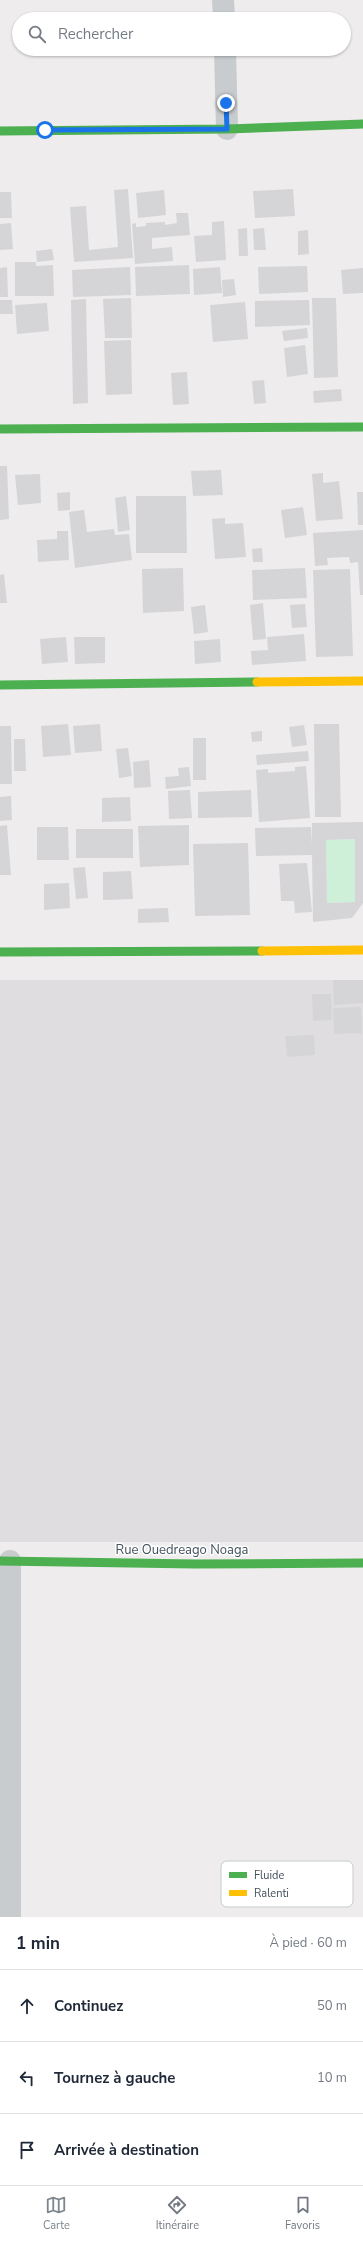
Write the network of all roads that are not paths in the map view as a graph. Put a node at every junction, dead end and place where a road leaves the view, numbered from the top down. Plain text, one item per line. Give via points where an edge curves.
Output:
1 (223, 0) edge
2 (224, 12) edge
3 (225, 56) edge
4 (363, 124) edge
5 (227, 129) junction
6 (0, 131) edge
7 (363, 426) edge
8 (0, 429) edge
9 (363, 681) edge
10 (0, 685) edge
11 (363, 950) edge
12 (0, 952) edge
13 (5, 1561) edge
14 (363, 1563) edge
15 (10, 1917) edge

1 - 2 street
3 - 5 street
4 - 5 street
5 - 6 street
7 - 8 street
9 - 10 street
11 - 12 street
13 - 14 street, Rue Ouedreago Noaga
13 - 15 street

